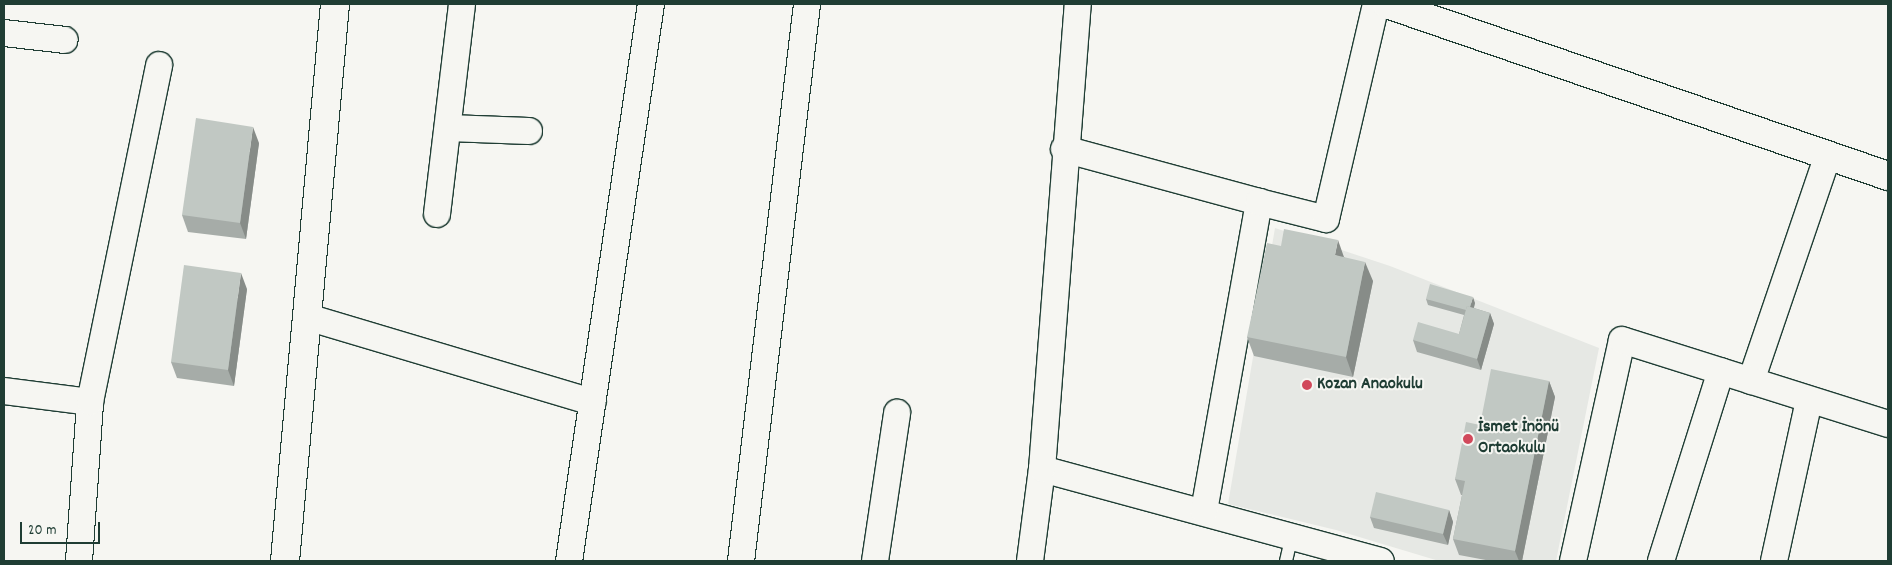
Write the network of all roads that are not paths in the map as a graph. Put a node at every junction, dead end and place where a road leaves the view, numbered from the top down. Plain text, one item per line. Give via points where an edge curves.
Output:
1 (335, 4) edge
2 (462, 4) edge
3 (651, 4) edge
4 (807, 4) edge
5 (1078, 4) edge
6 (1391, 5) edge
7 (4, 33) edge
8 (65, 40) dead end
9 (159, 65) dead end
10 (448, 128) junction
11 (529, 131) dead end
12 (1064, 149) junction
13 (1828, 155) junction
14 (1888, 176) edge
15 (1259, 202) junction
16 (437, 214) dead end
17 (307, 317) junction
18 (1721, 371) junction
19 (1751, 381) junction
20 (4, 391) edge
21 (1809, 400) junction
22 (90, 402) junction
23 (593, 402) junction
24 (897, 413) dead end
25 (1888, 424) edge
26 (1042, 470) junction
27 (1204, 511) junction
28 (1292, 536) junction
29 (79, 561) edge
30 (285, 561) edge
31 (569, 561) edge
32 (741, 561) edge
33 (875, 561) edge
34 (1030, 561) edge
35 (1286, 561) edge
36 (1379, 561) edge
37 (1573, 561) edge
38 (1661, 561) edge
39 (1774, 561) edge

1 - 17 street
2 - 10 street
3 - 23 street
4 - 32 street
5 - 12 street
6 - 13 street
6 - 15 street via 1326,219
7 - 8 street
9 - 22 street
10 - 11 street
10 - 16 street
12 - 15 street
12 - 26 street
13 - 14 street
13 - 19 street
15 - 27 street
17 - 23 street
17 - 30 street
18 - 19 street
18 - 37 street via 1622,340
18 - 38 street
19 - 21 street
20 - 22 street
21 - 25 street
21 - 39 street
22 - 29 street
23 - 31 street
24 - 33 street
26 - 27 street
26 - 34 street
27 - 28 street
28 - 35 lane
28 - 36 street

